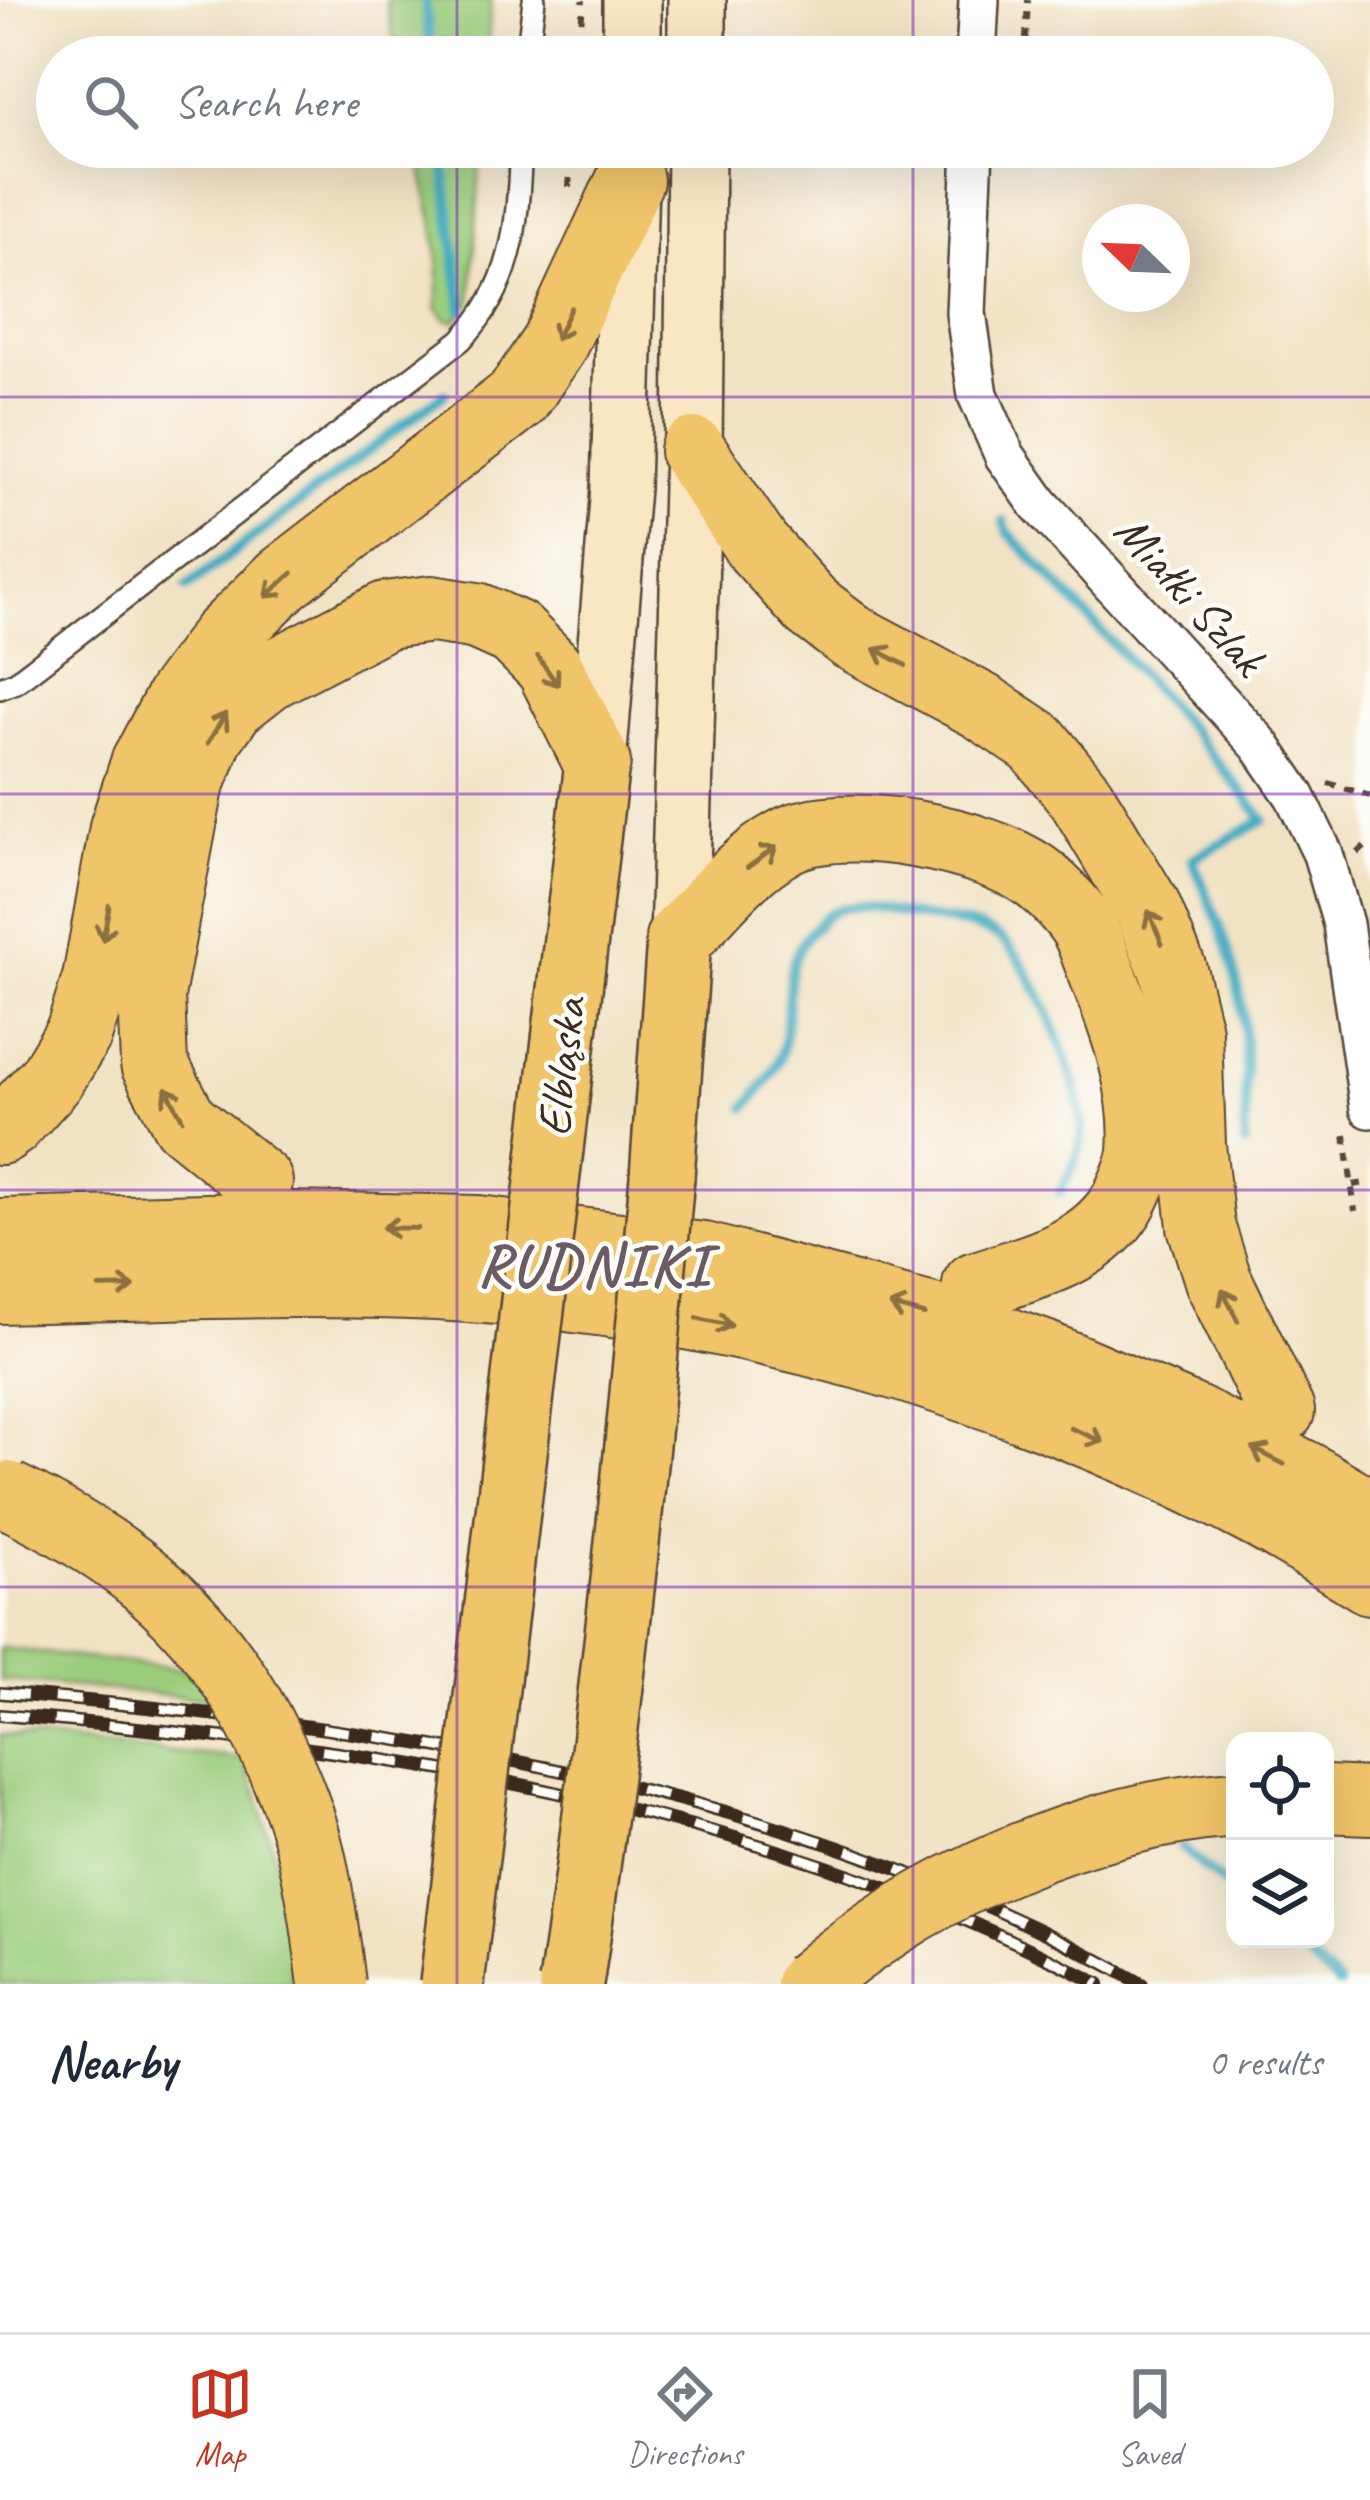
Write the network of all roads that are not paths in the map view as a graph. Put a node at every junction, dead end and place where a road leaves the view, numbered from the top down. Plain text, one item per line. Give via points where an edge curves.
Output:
1 (534, 0) edge
2 (632, 0) edge
3 (698, 0) edge
4 (979, 0) edge
5 (529, 36) edge
6 (632, 36) edge
7 (697, 36) edge
8 (977, 36) edge
9 (520, 168) edge
10 (628, 168) edge
11 (630, 168) edge
12 (695, 168) edge
13 (972, 168) edge
14 (693, 452) junction
15 (0, 688) edge
16 (597, 763) junction
17 (679, 939) junction
18 (1370, 1108) edge
19 (0, 1131) edge
20 (259, 1182) junction
21 (0, 1190) edge
22 (0, 1232) edge
23 (976, 1285) junction
24 (0, 1290) edge
25 (1281, 1411) junction
26 (1370, 1463) edge
27 (4, 1493) edge
28 (1370, 1513) edge
29 (1370, 1581) edge
30 (1334, 1799) edge
31 (1370, 1801) edge
32 (1226, 1805) edge
33 (332, 1984) edge
34 (452, 1984) edge
35 (572, 1984) edge
36 (809, 1984) edge

1 - 5 lane
2 - 6 main road
3 - 7 main road
4 - 8 street
9 - 15 lane via 517,229 483,317
10 -> 19 highway via 554,344 518,398 283,580 223,638 180,696 144,764 123,828 79,1033 51,1079
11 - 16 main road, Elbląska via 620,488
12 - 14 main road
13 - 18 street, Miałki Szlak via 966,313 978,395 1005,456 1039,504 1260,746 1294,796 1323,854 1343,924
14 - 17 main road
25 -> 14 highway via 1201,1226 1188,1030 1173,970 1082,797 1037,743 811,606 757,546
20 -> 16 highway via 184,1122 154,1064 151,995 190,788 232,705 269,676 386,615 432,609 477,616 515,633 549,667
16 - 34 main road, Elbląska, bridge
17 -> 23 highway via 751,864 790,838 842,826 913,833 988,853 1037,878 1083,926 1142,1094 1142,1157 1119,1210 1080,1247
17 - 35 main road, bridge via 641,1414
20 - 21 highway
20 - 23 highway via 430,1185 623,1202 826,1242
28 -> 22 highway via 1211,1427 1041,1353 704,1256 478,1229
23 - 25 highway
24 -> 29 highway via 439,1287 737,1326 894,1365 1067,1426 1262,1516
25 - 26 highway
27 - 33 highway, bridge via 112,1552 160,1590 231,1672 256,1711 307,1838
30 - 31 highway
32 - 36 highway, bridge via 1147,1818 985,1870 916,1907

